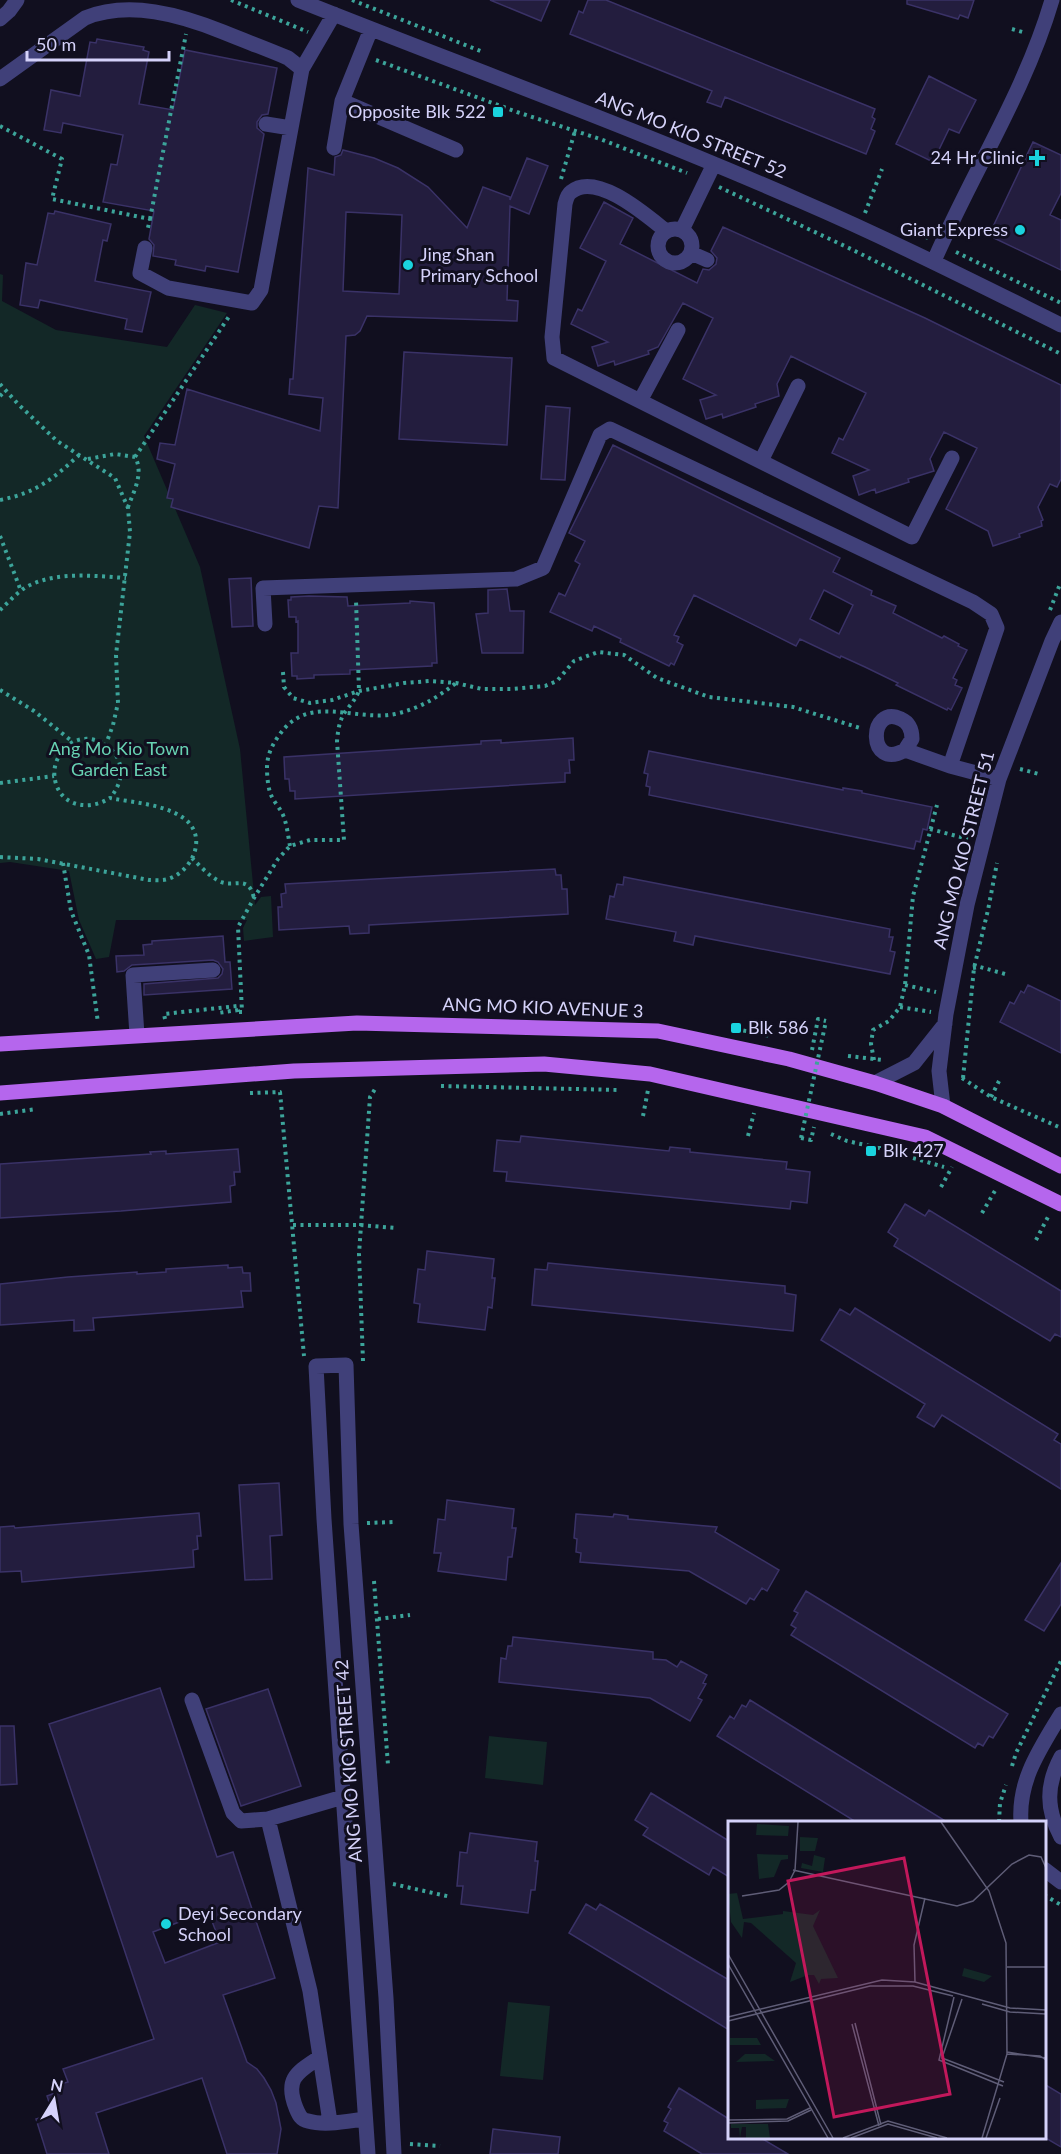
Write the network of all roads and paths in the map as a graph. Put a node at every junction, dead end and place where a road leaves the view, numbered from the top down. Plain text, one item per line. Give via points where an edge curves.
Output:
1 (231, 0) edge
2 (298, 0) edge
3 (1052, 0) edge
4 (334, 14) junction
5 (189, 18) junction
6 (371, 29) junction
7 (1012, 29) dead end
8 (1023, 32) dead end
9 (321, 37) junction
10 (361, 54) junction
11 (302, 69) junction
12 (0, 79) edge
13 (342, 101) junction
14 (266, 124) dead end
15 (0, 126) edge
16 (291, 128) junction
17 (334, 148) dead end
18 (456, 150) dead end
19 (714, 164) junction
20 (882, 169) dead end
21 (705, 181) junction
22 (869, 205) dead end
23 (150, 219) junction
24 (682, 230) junction
25 (666, 231) junction
26 (145, 248) joint
27 (691, 253) junction
28 (707, 260) dead end
29 (934, 261) junction
30 (239, 301) junction
31 (1061, 325) edge
32 (678, 330) dead end
33 (1061, 354) edge
34 (0, 384) edge
35 (798, 386) dead end
36 (5, 391) junction
37 (0, 396) edge
38 (640, 401) junction
39 (80, 454) junction
40 (135, 457) junction
41 (952, 458) dead end
42 (87, 460) junction
43 (761, 461) junction
44 (0, 500) edge
45 (128, 508) junction
46 (0, 536) edge
47 (126, 578) junction
48 (355, 585) junction
49 (21, 591) junction
50 (0, 610) edge
51 (1061, 622) edge
52 (265, 624) dead end
53 (283, 672) dead end
54 (456, 683) junction
55 (0, 690) edge
56 (359, 691) junction
57 (345, 712) junction
58 (875, 733) junction
59 (73, 742) junction
60 (106, 744) junction
61 (905, 750) junction
62 (950, 766) junction
63 (1020, 769) dead end
64 (1040, 774) dead end
65 (54, 776) junction
66 (999, 779) junction
67 (0, 783) edge
68 (110, 798) junction
69 (937, 805) dead end
70 (930, 829) junction
71 (962, 838) dead end
72 (290, 846) junction
73 (998, 855) dead end
74 (0, 857) edge
75 (192, 858) junction
76 (63, 863) junction
77 (264, 881) dead end
78 (254, 898) dead end
79 (980, 967) dead end
80 (213, 970) dead end
81 (1005, 974) dead end
82 (905, 985) junction
83 (931, 991) dead end
84 (900, 1007) junction
85 (928, 1011) dead end
86 (945, 1024) junction
87 (100, 1032) dead end
88 (137, 1035) junction
89 (0, 1044) edge
90 (812, 1050) dead end
91 (874, 1060) dead end
92 (939, 1071) junction
93 (963, 1078) junction
94 (999, 1081) dead end
95 (875, 1083) junction
96 (378, 1084) dead end
97 (437, 1086) dead end
98 (625, 1090) dead end
99 (636, 1090) dead end
100 (280, 1092) dead end
101 (0, 1093) edge
102 (659, 1093) dead end
103 (991, 1097) junction
104 (646, 1098) dead end
105 (943, 1106) junction
106 (744, 1109) dead end
107 (764, 1113) dead end
108 (643, 1116) dead end
109 (753, 1119) dead end
110 (794, 1121) dead end
111 (814, 1126) junction
112 (884, 1127) junction
113 (1061, 1128) edge
114 (748, 1136) dead end
115 (879, 1148) junction
116 (1061, 1166) edge
117 (949, 1171) dead end
118 (960, 1173) dead end
119 (986, 1186) dead end
120 (941, 1187) dead end
121 (995, 1190) junction
122 (1006, 1196) dead end
123 (1061, 1204) edge
124 (1038, 1211) dead end
125 (982, 1213) dead end
126 (1054, 1220) dead end
127 (1045, 1223) dead end
128 (293, 1225) junction
129 (360, 1225) junction
130 (396, 1228) dead end
131 (1036, 1240) dead end
132 (362, 1334) dead end
133 (310, 1366) junction
134 (372, 1522) dead end
135 (393, 1522) dead end
136 (410, 1615) dead end
137 (385, 1618) dead end
138 (192, 1700) dead end
139 (1061, 1714) edge
140 (1061, 1757) edge
141 (343, 1797) junction
142 (268, 1819) junction
143 (1021, 1821) edge
144 (1061, 1837) edge
145 (1046, 1871) edge
146 (1061, 1882) edge
147 (409, 1887) dead end
148 (1046, 1895) edge
149 (451, 1897) dead end
150 (1061, 1905) edge
151 (320, 2057) junction
152 (365, 2119) junction
153 (330, 2122) junction
154 (410, 2145) dead end
155 (440, 2146) dead end
156 (368, 2154) edge
157 (394, 2154) edge

1 - 9 path
2 - 4 street, ANG MO KIO STREET 52
3 - 29 street via 1040,39 1012,101
4 - 6 street, ANG MO KIO STREET 52
4 - 9 street
5 - 11 street via 288,58
5 - 12 street via 145,7 97,11
5 - 23 path
6 - 10 street
6 - 19 street, ANG MO KIO STREET 52
7 - 8 path
9 - 11 street
10 - 13 street
10 - 21 path via 600,139
11 - 16 street
13 - 17 street
13 - 18 street
14 - 16 street
15 - 23 path via 62,159 52,199
16 - 30 street via 261,290 252,303
19 - 21 street
19 - 29 street, ANG MO KIO STREET 52
20 - 22 path
21 - 24 street
21 - 33 path via 842,244
23 - 26 path
24 - 25 street
24 - 27 street via 692,240
25 - 27 street via 657,244 663,259 679,263
25 - 38 street via 603,189 587,185 571,192 565,204 552,356
26 - 30 street via 140,273 168,288
27 - 28 street
29 - 31 street, ANG MO KIO STREET 52
30 - 40 path
32 - 38 street
34 - 36 path
35 - 43 street
36 - 37 path
36 - 39 path via 57,441
38 - 43 street
39 - 42 path
39 - 44 path via 35,490
40 - 42 path via 115,454
40 - 45 path via 139,474
41 - 43 street via 912,537
42 - 45 path via 115,478
45 - 47 path
46 - 49 path
47 - 49 path via 73,575 44,580
47 - 60 path via 116,655 118,703
48 - 52 street via 263,588
48 - 56 path
48 - 62 street via 516,579 543,568 600,435 610,429 618,431 991,614 997,628
49 - 50 path
51 - 66 street, ANG MO KIO STREET 51
53 - 56 path via 284,687 293,698 310,703
54 - 56 path via 404,683
54 - 57 path via 417,708 369,716
54 - 58 path via 482,689 546,686 557,681 574,661 598,652 624,655 657,678 710,697 793,706
55 - 59 path
56 - 57 path
57 - 72 path via 337,741 344,840 310,840
57 - 72 path via 325,710 303,715 284,728 271,747 267,768 271,795 284,816
58 - 61 street via 878,745 887,753
58 - 61 street via 880,723 890,717 902,719 912,733
59 - 60 path via 89,739
59 - 65 path via 57,760
60 - 68 path via 122,770 117,790
61 - 62 street
62 - 66 street
63 - 64 path
65 - 67 path
65 - 68 path via 63,795 81,806 101,804
66 - 86 street, ANG MO KIO STREET 51 via 968,905
68 - 75 path via 160,807 185,819 196,834
69 - 70 path
70 - 71 path
70 - 82 path via 913,896
72 - 77 path
73 - 93 path via 974,968
74 - 76 path
75 - 76 path via 183,871 159,880
75 - 78 path via 215,879 247,884
76 - 87 path via 71,911 89,956
79 - 81 path
80 - 88 street via 133,975
82 - 83 path
82 - 84 path
84 - 85 path
84 - 91 path via 889,1021 873,1030
86 - 92 street, ANG MO KIO STREET 51
86 - 95 street, ANG MO KIO STREET 51 via 914,1063
88 - 89 main road, ANG MO KIO AVENUE 3
88 - 95 main road, ANG MO KIO AVENUE 3 via 357,1023 658,1031 789,1059
90 - 111 path, bridge via 818,1019 826,1021 801,1137 811,1140
92 - 93 path
92 - 105 street, ANG MO KIO STREET 51
93 - 103 path
94 - 103 path
95 - 105 main road, ANG MO KIO AVENUE 3
96 - 129 path via 370,1097
97 - 98 path
99 - 102 path
100 - 128 path
101 - 112 main road via 294,1071 544,1064 650,1074
103 - 113 path
104 - 108 path
105 - 116 main road, ANG MO KIO AVENUE 3
106 - 107 path
109 - 114 path
110 - 111 path
111 - 115 path via 848,1142
112 - 115 path
112 - 123 main road via 925,1137
115 - 118 path
117 - 120 path
119 - 121 path
121 - 122 path
121 - 125 path
124 - 126 path
127 - 131 path
128 - 129 path
128 - 133 path
129 - 130 path
129 - 132 path
133 - 141 street, ANG MO KIO STREET 42
133 - 157 street, ANG MO KIO STREET 42 via 346,1365 351,1524
134 - 135 path
136 - 137 path
138 - 142 street via 233,1814 241,1821
139 - 143 street via 1032,1761
140 - 144 street via 1048,1791 1052,1821
141 - 142 street
141 - 152 street, ANG MO KIO STREET 42
142 - 151 street via 310,1990
145 - 146 street
147 - 149 path
148 - 150 path
151 - 153 street
151 - 153 street via 297,2073 290,2090 300,2117
152 - 153 street
152 - 156 street, ANG MO KIO STREET 42
154 - 155 path

